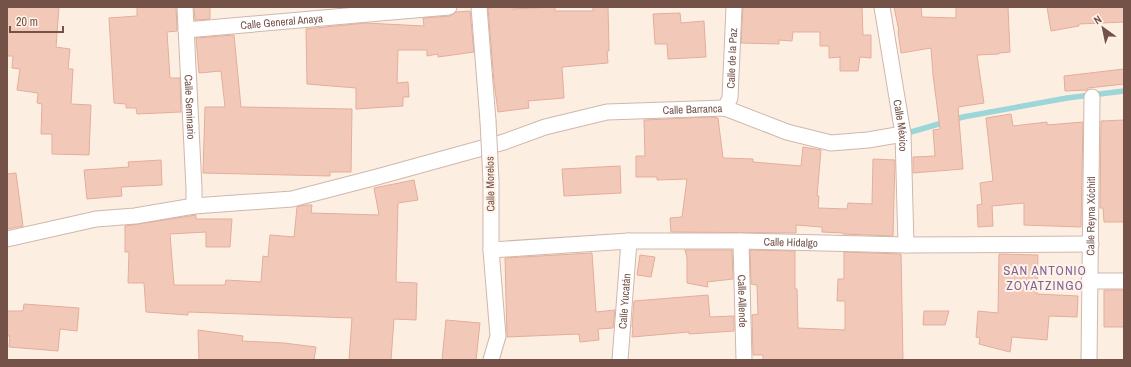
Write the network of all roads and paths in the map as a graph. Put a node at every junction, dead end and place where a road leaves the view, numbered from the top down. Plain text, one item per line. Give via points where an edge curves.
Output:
1 (185, 7) edge
2 (449, 7) edge
3 (479, 7) edge
4 (734, 7) edge
5 (882, 7) edge
6 (186, 30) junction
7 (1092, 97) dead end
8 (724, 108) junction
9 (903, 134) junction
10 (194, 206) junction
11 (7, 239) edge
12 (741, 241) junction
13 (629, 242) junction
14 (1091, 244) junction
15 (906, 245) junction
16 (491, 250) junction
17 (1089, 281) junction
18 (1124, 281) edge
19 (490, 360) edge
20 (620, 360) edge
21 (744, 360) edge
22 (1089, 360) edge

1 - 6 street, Calle Seminario
2 - 6 street, Calle General Anaya
3 - 16 street, Calle Morelos, bridge via 491,181
4 - 8 street, Calle de la Paz via 730,98
5 - 9 street, Calle México
6 - 10 street, Calle Seminario
7 - 14 street, Calle Reyna Xóchitl
8 - 9 street, Calle Barranca via 787,132 831,143
8 - 10 street, Calle Barranca via 607,112 545,127 504,142 377,177 292,198
9 - 15 street, Calle México
10 - 11 street, Calle Barranca via 135,216 96,219
12 - 13 street, Calle Hidalgo
12 - 15 street, Calle Hidalgo
12 - 21 street, Calle Allende
13 - 16 street, Calle Hidalgo
13 - 20 street, Calle Yucatán
14 - 15 street, Calle Hidalgo
14 - 17 street, Calle Reyna Xóchitl
16 - 19 street, Calle Morelos via 498,336
17 - 18 street
17 - 22 street, Calle Reyna Xóchitl

